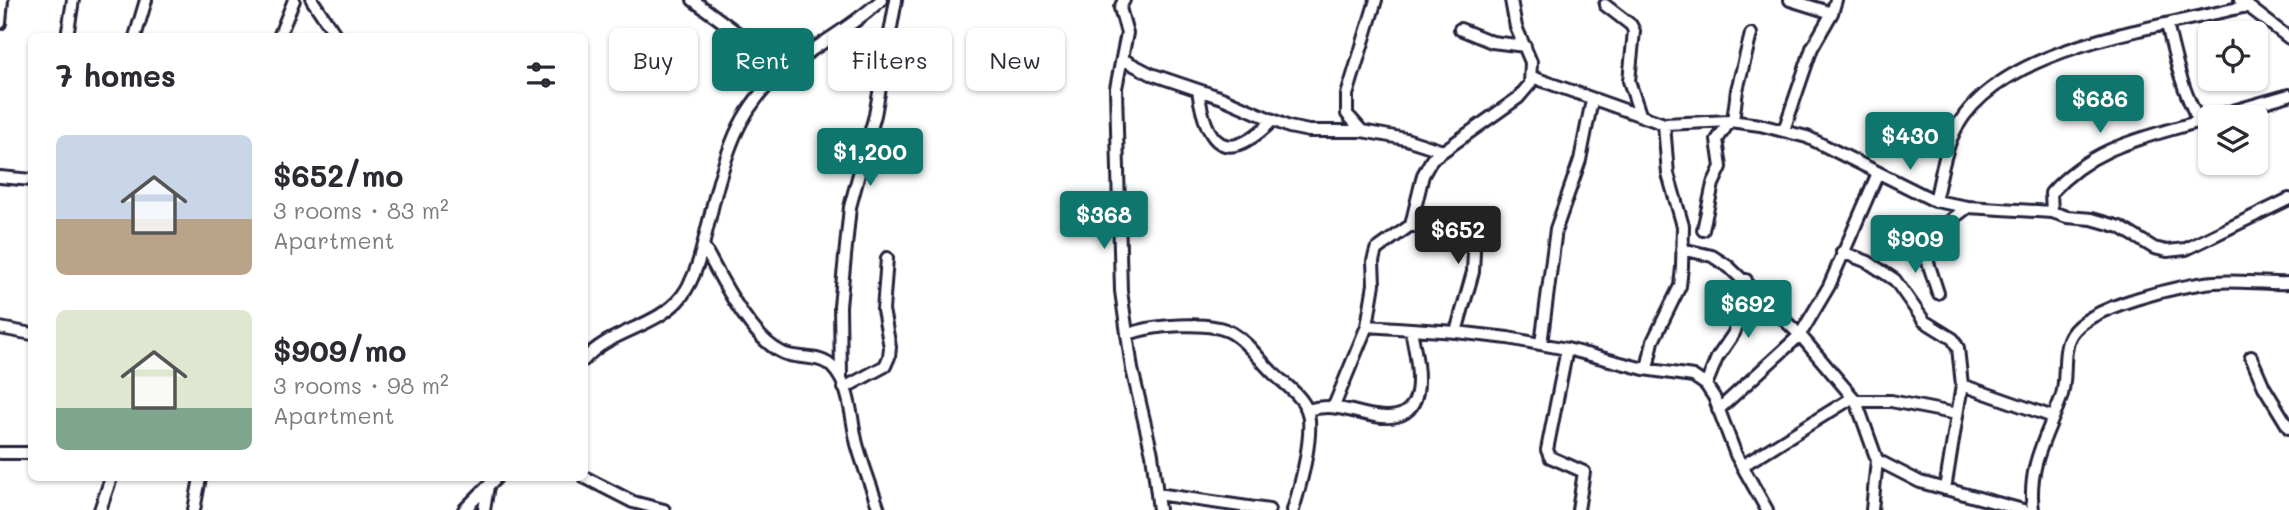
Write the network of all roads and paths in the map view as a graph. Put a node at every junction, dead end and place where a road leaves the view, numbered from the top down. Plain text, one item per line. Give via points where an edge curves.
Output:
1 (2, 0) edge
2 (73, 0) edge
3 (146, 0) edge
4 (294, 0) edge
5 (312, 0) edge
6 (693, 0) edge
7 (881, 0) edge
8 (896, 0) edge
9 (1124, 0) edge
10 (1376, 0) edge
11 (1511, 0) edge
12 (1790, 0) edge
13 (1836, 0) edge
14 (2243, 3) edge
15 (1605, 5) dead end
16 (1832, 13) junction
17 (0, 23) edge
18 (2167, 24) junction
19 (731, 28) edge
20 (1460, 29) dead end
21 (68, 33) edge
22 (136, 33) edge
23 (281, 33) edge
24 (334, 33) edge
25 (1751, 34) dead end
26 (2289, 38) edge
27 (1525, 46) junction
28 (814, 47) edge
29 (1122, 59) junction
30 (1532, 77) junction
31 (1198, 90) junction
32 (763, 91) edge
33 (2289, 95) edge
34 (1592, 100) junction
35 (2255, 105) edge
36 (1640, 114) junction
37 (2198, 119) edge
38 (1272, 121) junction
39 (1731, 121) junction
40 (2198, 121) edge
41 (1664, 124) junction
42 (1784, 130) junction
43 (1362, 131) junction
44 (1443, 151) junction
45 (1878, 173) junction
46 (0, 177) edge
47 (28, 180) edge
48 (2289, 199) edge
49 (1934, 201) junction
50 (1968, 206) junction
51 (2052, 212) junction
52 (1412, 225) junction
53 (1703, 230) dead end
54 (704, 247) junction
55 (1682, 250) junction
56 (1842, 252) junction
57 (887, 258) dead end
58 (1746, 281) junction
59 (2289, 283) edge
60 (1938, 293) dead end
61 (1367, 327) junction
62 (0, 328) edge
63 (1411, 330) junction
64 (1456, 332) junction
65 (28, 333) edge
66 (1127, 335) junction
67 (1800, 335) junction
68 (1541, 344) junction
69 (1567, 349) junction
70 (588, 356) edge
71 (2251, 356) dead end
72 (1647, 369) junction
73 (842, 382) junction
74 (1962, 384) junction
75 (1706, 385) junction
76 (1854, 399) junction
77 (1334, 406) junction
78 (1307, 410) junction
79 (1718, 410) junction
80 (1957, 414) junction
81 (2053, 416) junction
82 (2289, 428) edge
83 (0, 453) edge
84 (28, 453) edge
85 (1877, 460) junction
86 (1742, 466) junction
87 (588, 479) edge
88 (110, 481) edge
89 (199, 481) edge
90 (492, 482) edge
91 (1945, 489) junction
92 (1157, 495) junction
93 (100, 510) edge
94 (194, 510) edge
95 (464, 510) edge
96 (484, 510) edge
97 (664, 510) edge
98 (879, 510) edge
99 (1159, 510) edge
100 (1269, 510) edge
101 (1293, 510) edge
102 (1578, 510) edge
103 (1766, 510) edge
104 (1872, 510) edge
105 (2022, 510) edge
106 (2033, 510) edge

1 - 17 street
2 - 21 street
3 - 22 street
4 - 23 street
5 - 24 street
6 - 19 street
7 - 28 street
8 - 73 street via 875,115 850,207 840,306
9 - 29 street via 1120,8 1127,33
10 - 43 street via 1347,95 1347,114
11 - 27 street
12 - 16 street
13 - 16 street
14 - 18 street
14 - 26 street
15 - 36 street via 1634,31 1629,81
16 - 42 street via 1812,48
18 - 37 street via 2177,68
18 - 49 street via 2052,55 1987,91 1951,139
20 - 27 street via 1492,42
25 - 39 street
27 - 30 street
29 - 31 street
29 - 66 street via 1116,88 1121,291
30 - 34 street
30 - 44 street via 1518,98
31 - 38 street
31 - 38 street via 1208,132 1219,141 1241,145
32 - 54 street via 736,134
33 - 35 street
34 - 36 street
34 - 68 street via 1580,160 1553,241
36 - 41 street
38 - 43 street via 1309,131
39 - 41 street
39 - 42 street
39 - 53 street via 1717,140 1721,167
40 - 51 street via 2108,148 2051,193
41 - 55 street via 1668,174 1683,226
42 - 45 street
43 - 44 street
44 - 52 street via 1423,175
45 - 49 street
45 - 56 street
46 - 47 street
48 - 51 street via 2186,249 2167,251 2105,222
49 - 50 street
50 - 51 street
50 - 60 street via 1941,228 1924,250
52 - 61 street via 1376,250
52 - 64 street via 1464,242 1474,251 1473,272
54 - 70 street via 682,296
54 - 73 street via 725,285 769,344 785,354 822,361
55 - 58 street via 1712,256
55 - 72 street via 1680,286 1653,341
56 - 67 street via 1817,310
56 - 74 street via 1895,280 1924,320 1953,339
57 - 73 street via 883,310 889,357 885,366
58 - 67 street
58 - 75 street via 1734,333
59 - 81 street via 2216,282 2184,287 2094,316 2070,338 2063,387
61 - 63 street
61 - 77 street
62 - 65 street
63 - 64 street
63 - 77 street via 1419,387 1407,413 1389,418
64 - 68 street
66 - 78 street via 1167,327 1232,333
66 - 92 street
67 - 76 street
67 - 79 street
68 - 69 street
69 - 72 street
69 - 102 street via 1548,450 1550,457 1584,472
71 - 82 street
72 - 75 street via 1693,376
73 - 98 street
74 - 80 street
74 - 81 street
75 - 79 street
76 - 80 street
76 - 85 street
76 - 86 street
77 - 78 street
78 - 101 street via 1305,460
79 - 86 street
80 - 91 street
81 - 106 street via 2037,454
83 - 84 street
85 - 91 street
85 - 104 street
86 - 103 street
87 - 97 street via 633,502
88 - 93 street
89 - 94 street
90 - 95 street
90 - 96 street
91 - 105 street
92 - 99 street
92 - 100 street

